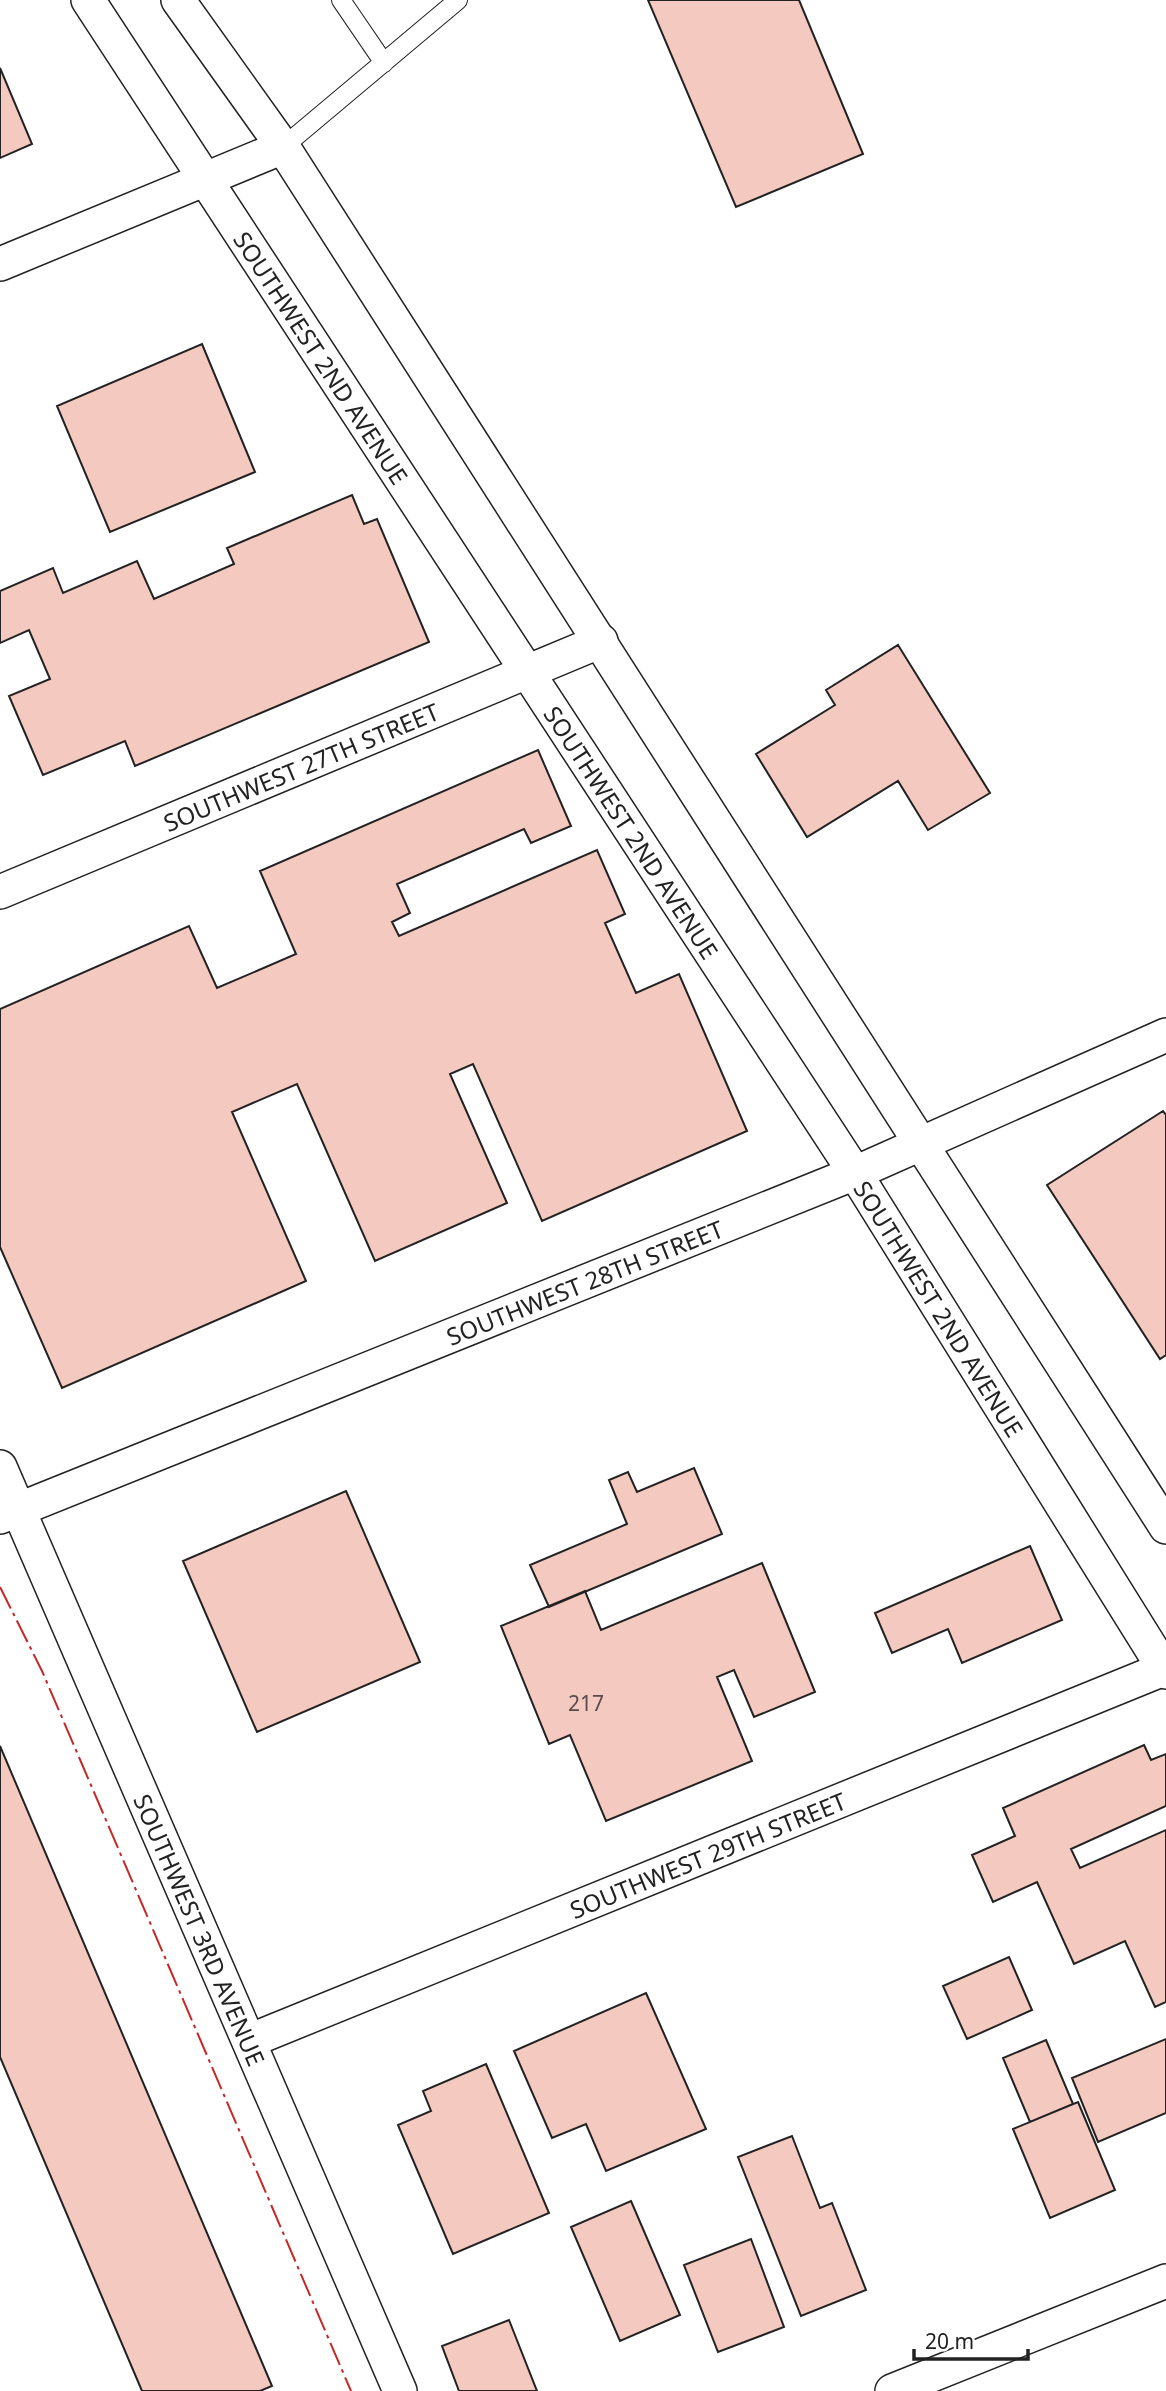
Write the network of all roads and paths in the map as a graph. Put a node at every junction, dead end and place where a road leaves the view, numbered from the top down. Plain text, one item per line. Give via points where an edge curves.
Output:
1 (88, 0) edge
2 (178, 0) edge
3 (341, 0) edge
4 (458, 0) edge
5 (384, 62) junction
6 (283, 147) junction
7 (207, 180) junction
8 (0, 264) edge
9 (601, 641) junction
10 (528, 671) junction
11 (0, 892) edge
12 (1166, 1035) edge
13 (919, 1144) junction
14 (855, 1173) junction
15 (0, 1466) edge
16 (9, 1513) edge
17 (1166, 1527) edge
18 (1165, 1670) edge
19 (249, 2041) junction
20 (1166, 2281) edge
21 (400, 2391) edge
22 (892, 2391) edge

1 - 7 street, SOUTHWEST 2ND AVENUE
2 - 6 street
3 - 5 lane
4 - 5 lane
5 - 6 lane
6 - 7 street
6 - 9 street
7 - 8 street
7 - 10 street, SOUTHWEST 2ND AVENUE
9 - 10 street, SOUTHWEST 27TH STREET
9 - 13 street
10 - 11 street, SOUTHWEST 27TH STREET
10 - 14 street, SOUTHWEST 2ND AVENUE
12 - 13 street, SOUTHWEST 28TH STREET
13 - 14 street, SOUTHWEST 28TH STREET
13 - 17 street
14 - 16 street, SOUTHWEST 28TH STREET
14 - 18 street, SOUTHWEST 2ND AVENUE
15 - 16 street, SOUTHWEST 3RD AVENUE
16 - 19 street, SOUTHWEST 3RD AVENUE
18 - 19 street, SOUTHWEST 29TH STREET
19 - 21 street, SOUTHWEST 3RD AVENUE
20 - 22 street

